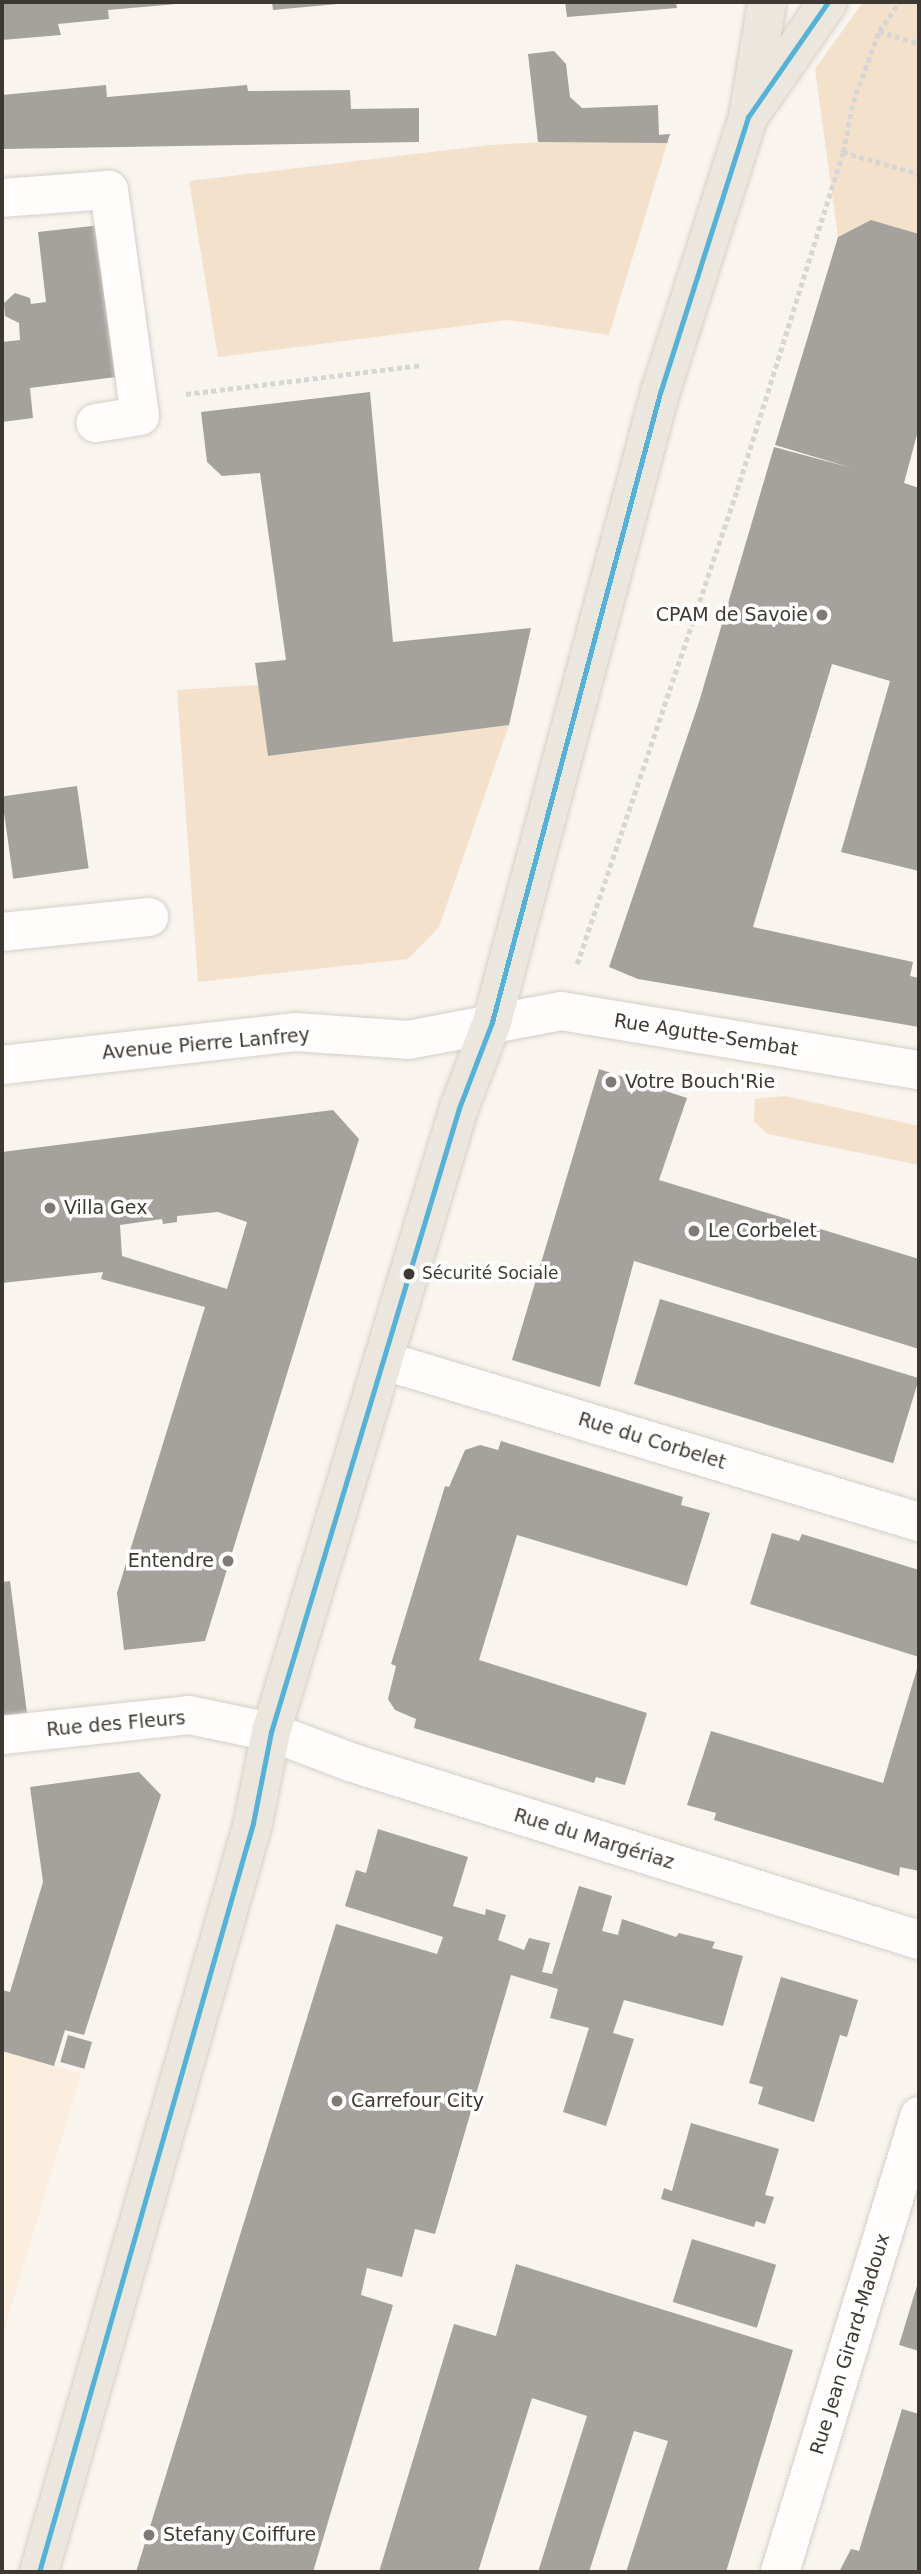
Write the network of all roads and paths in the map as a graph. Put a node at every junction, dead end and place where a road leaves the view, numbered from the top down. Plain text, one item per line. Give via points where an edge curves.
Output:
1 (899, 2) edge
2 (764, 8) edge
3 (820, 12) edge
4 (879, 31) junction
5 (919, 44) edge
6 (748, 117) junction
7 (843, 152) junction
8 (919, 174) edge
9 (2, 198) edge
10 (421, 366) dead end
11 (139, 400) junction
12 (96, 423) dead end
13 (149, 917) dead end
14 (2, 932) edge
15 (561, 1011) junction
16 (492, 1022) junction
17 (2, 1065) edge
18 (919, 1070) edge
19 (385, 1361) junction
20 (919, 1522) edge
21 (271, 1732) junction
22 (2, 1735) edge
23 (919, 1940) edge
24 (919, 2116) edge
25 (39, 2572) edge
26 (780, 2572) edge

1 - 4 path
2 - 6 main road
3 - 6 main road
4 - 5 path
4 - 7 path via 853,102
6 - 16 main road via 660,393
7 - 8 path
7 - 15 path via 737,490
9 - 11 street via 109,190
10 - 11 path
11 - 12 street via 140,416
13 - 14 street
15 - 16 street, Rue Agutte-Sembat
15 - 18 street, Rue Agutte-Sembat
16 - 17 street, Avenue Pierre Lanfrey via 408,1040 295,1032
16 - 19 main road via 459,1108
19 - 20 street, Rue du Corbelet
19 - 21 main road
21 - 22 street, Rue des Fleurs via 189,1715
21 - 23 street, Rue du Margériaz via 353,1763
21 - 25 main road via 249,1836
24 - 26 street, Rue Jean Girard-Madoux

